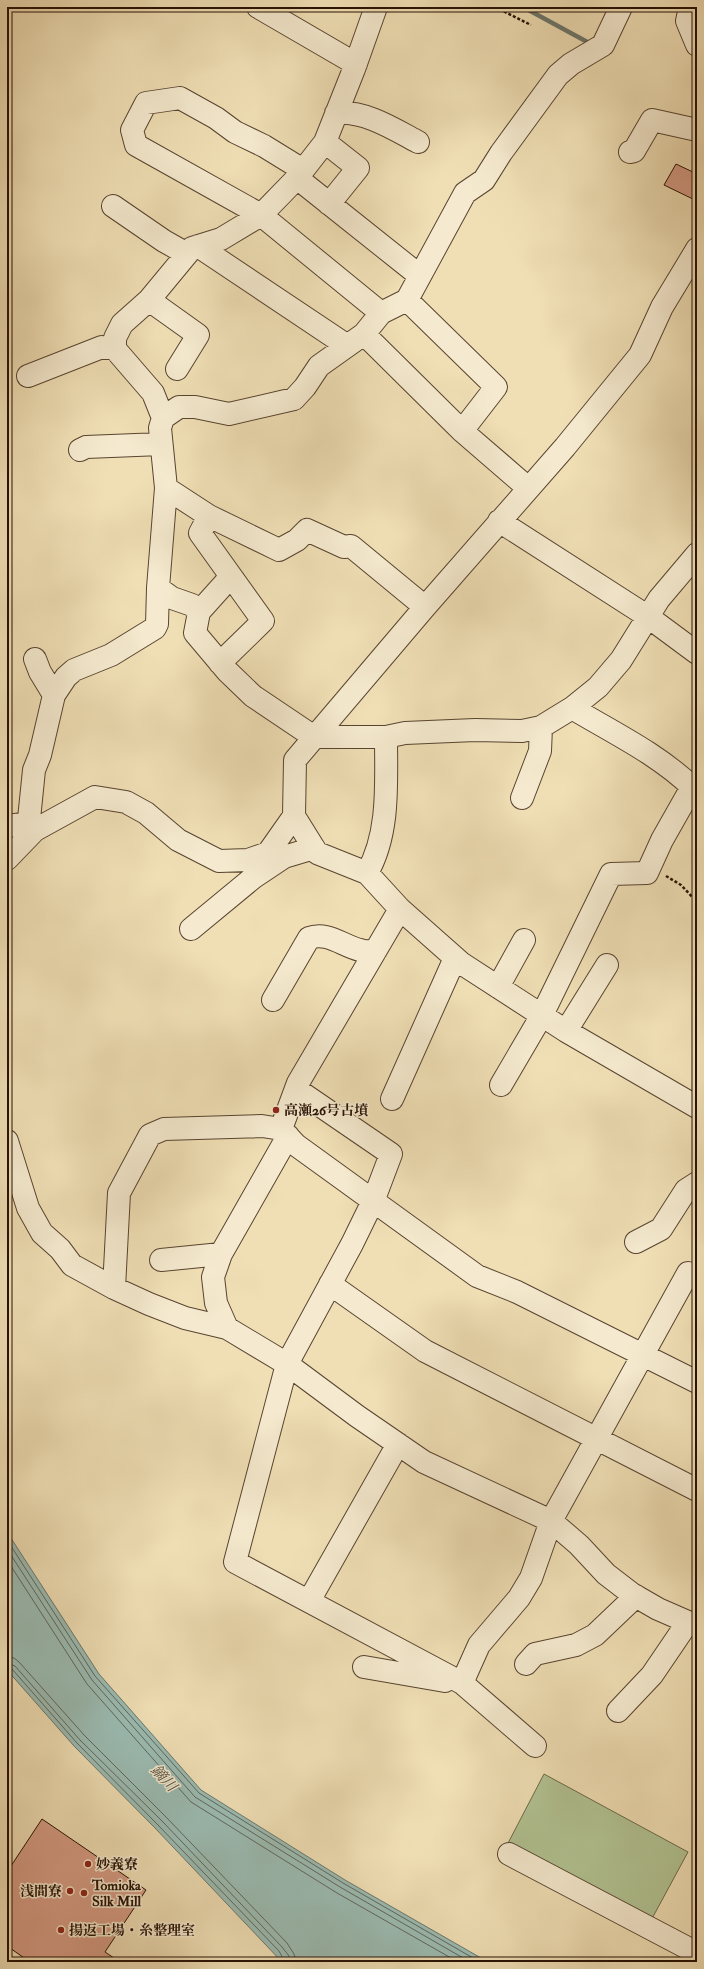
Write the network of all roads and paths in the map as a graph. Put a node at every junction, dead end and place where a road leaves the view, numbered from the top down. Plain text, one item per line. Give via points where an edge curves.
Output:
1 (258, 7) edge
2 (376, 7) edge
3 (496, 7) edge
4 (621, 7) edge
5 (690, 7) edge
6 (531, 25) dead end
7 (697, 45) edge
8 (356, 64) junction
9 (336, 112) junction
10 (697, 130) edge
11 (325, 142) junction
12 (418, 142) dead end
13 (630, 152) dead end
14 (300, 174) junction
15 (330, 204) junction
16 (113, 206) dead end
17 (261, 214) junction
18 (697, 249) edge
19 (193, 250) junction
20 (420, 276) junction
21 (149, 300) junction
22 (408, 300) junction
23 (380, 313) junction
24 (355, 340) junction
25 (115, 349) junction
26 (177, 368) dead end
27 (28, 376) dead end
28 (163, 418) junction
29 (462, 431) junction
30 (161, 444) junction
31 (80, 450) dead end
32 (166, 488) junction
33 (528, 488) junction
34 (209, 516) junction
35 (499, 521) junction
36 (697, 554) edge
37 (231, 579) junction
38 (158, 588) junction
39 (425, 607) junction
40 (199, 612) junction
41 (647, 616) junction
42 (697, 653) edge
43 (35, 659) dead end
44 (220, 662) junction
45 (54, 695) junction
46 (572, 708) junction
47 (541, 728) junction
48 (314, 737) junction
49 (386, 737) junction
50 (694, 788) edge
51 (522, 798) dead end
52 (294, 816) junction
53 (7, 826) edge
54 (36, 830) junction
55 (314, 848) junction
56 (7, 859) edge
57 (650, 867) junction
58 (367, 873) junction
59 (697, 902) edge
60 (400, 909) junction
61 (191, 929) dead end
62 (524, 940) dead end
63 (376, 950) junction
64 (455, 958) junction
65 (607, 966) dead end
66 (498, 987) junction
67 (274, 1000) dead end
68 (542, 1015) junction
69 (566, 1031) junction
70 (501, 1085) dead end
71 (296, 1089) junction
72 (392, 1099) dead end
73 (697, 1107) edge
74 (284, 1132) junction
75 (7, 1141) edge
76 (697, 1183) edge
77 (374, 1199) junction
78 (636, 1242) dead end
79 (221, 1254) junction
80 (161, 1260) dead end
81 (688, 1273) dead end
82 (330, 1284) junction
83 (114, 1288) junction
84 (226, 1328) junction
85 (642, 1354) junction
86 (287, 1364) junction
87 (697, 1382) edge
88 (596, 1439) junction
89 (398, 1444) junction
90 (697, 1490) edge
91 (551, 1521) junction
92 (636, 1596) junction
93 (309, 1601) junction
94 (693, 1624) edge
95 (526, 1664) dead end
96 (364, 1667) dead end
97 (462, 1684) junction
98 (618, 1711) dead end
99 (535, 1746) dead end
100 (509, 1854) dead end
101 (697, 1954) edge

1 - 8 street
2 - 8 street
3 - 6 path
4 - 20 street via 603,45 558,75 484,180 465,193
5 - 7 street via 687,21
8 - 9 street
9 - 11 street
9 - 12 street via 350,112 378,121
10 - 13 street via 652,120 634,151
11 - 14 street
11 - 15 street via 358,168
14 - 15 street
14 - 17 street
14 - 17 street via 264,146 235,132 180,98 146,103 132,130 136,145
15 - 20 street
16 - 19 street via 164,241
17 - 19 street via 221,239
17 - 23 street
18 - 33 street via 662,307 640,355
19 - 21 street
19 - 24 street
20 - 22 street
21 - 25 street via 122,324 115,338
21 - 26 street via 198,335
22 - 23 street
22 - 29 street via 496,388
23 - 24 street
24 - 28 street via 319,366 294,399 229,414 179,407
24 - 29 street
25 - 27 street via 102,347
25 - 28 street via 153,393
28 - 30 street via 160,428
29 - 33 street
30 - 31 street via 86,447
30 - 32 street
32 - 34 street
32 - 38 street
33 - 35 street
34 - 37 street via 200,533
34 - 39 street via 280,550 308,530 344,547 351,546
35 - 39 street
35 - 41 street
36 - 41 street
37 - 40 street via 224,583
37 - 44 street via 263,622
38 - 40 street via 172,598 192,605
38 - 45 street via 155,628 111,655 74,670
39 - 48 street
40 - 44 street via 195,633
41 - 42 street
41 - 46 street via 621,660 598,687
43 - 45 street
44 - 48 street via 253,696
45 - 54 street via 34,770 29,818
46 - 47 street
46 - 50 street via 645,752
47 - 49 street via 522,731 405,733
47 - 51 street via 540,751
48 - 49 street
48 - 52 street via 295,760
49 - 58 street via 385,814 373,862
50 - 57 street via 662,840
52 - 54 street via 268,853 248,860 220,861 178,840 146,813 126,802 95,797
52 - 55 street
53 - 54 street via 23,824
54 - 56 street
55 - 58 street via 317,853
55 - 61 street via 284,857 254,877
57 - 59 path via 681,885
57 - 68 street via 647,873 611,874
58 - 60 street
60 - 63 street
60 - 64 street
62 - 66 street
63 - 67 street via 359,950 322,936 308,938
63 - 71 street
64 - 66 street
64 - 72 street
65 - 69 street
66 - 68 street
68 - 69 street
68 - 70 street
69 - 73 street
71 - 74 street
71 - 77 street via 391,1154
74 - 77 street via 296,1145
74 - 79 street
74 - 83 street via 262,1126 239,1126 164,1129 150,1135 119,1193
75 - 83 street via 28,1208 42,1233 60,1249 72,1265
76 - 78 street via 686,1190 661,1229
77 - 82 street
77 - 85 street via 477,1276 517,1292
79 - 80 street
79 - 84 street via 213,1277 216,1303
81 - 85 street
82 - 86 street
82 - 88 street via 424,1351
83 - 84 street via 185,1318
84 - 86 street
85 - 87 street
85 - 88 street
86 - 89 street
86 - 93 street via 235,1562
88 - 90 street
88 - 91 street
89 - 91 street via 424,1462
89 - 93 street
91 - 92 street via 579,1545 606,1574
91 - 97 street via 531,1578 519,1598 478,1645
92 - 94 street
92 - 95 street via 595,1635 576,1645 534,1654
93 - 97 street
94 - 98 street via 652,1675
96 - 97 street
97 - 99 street
100 - 101 street

